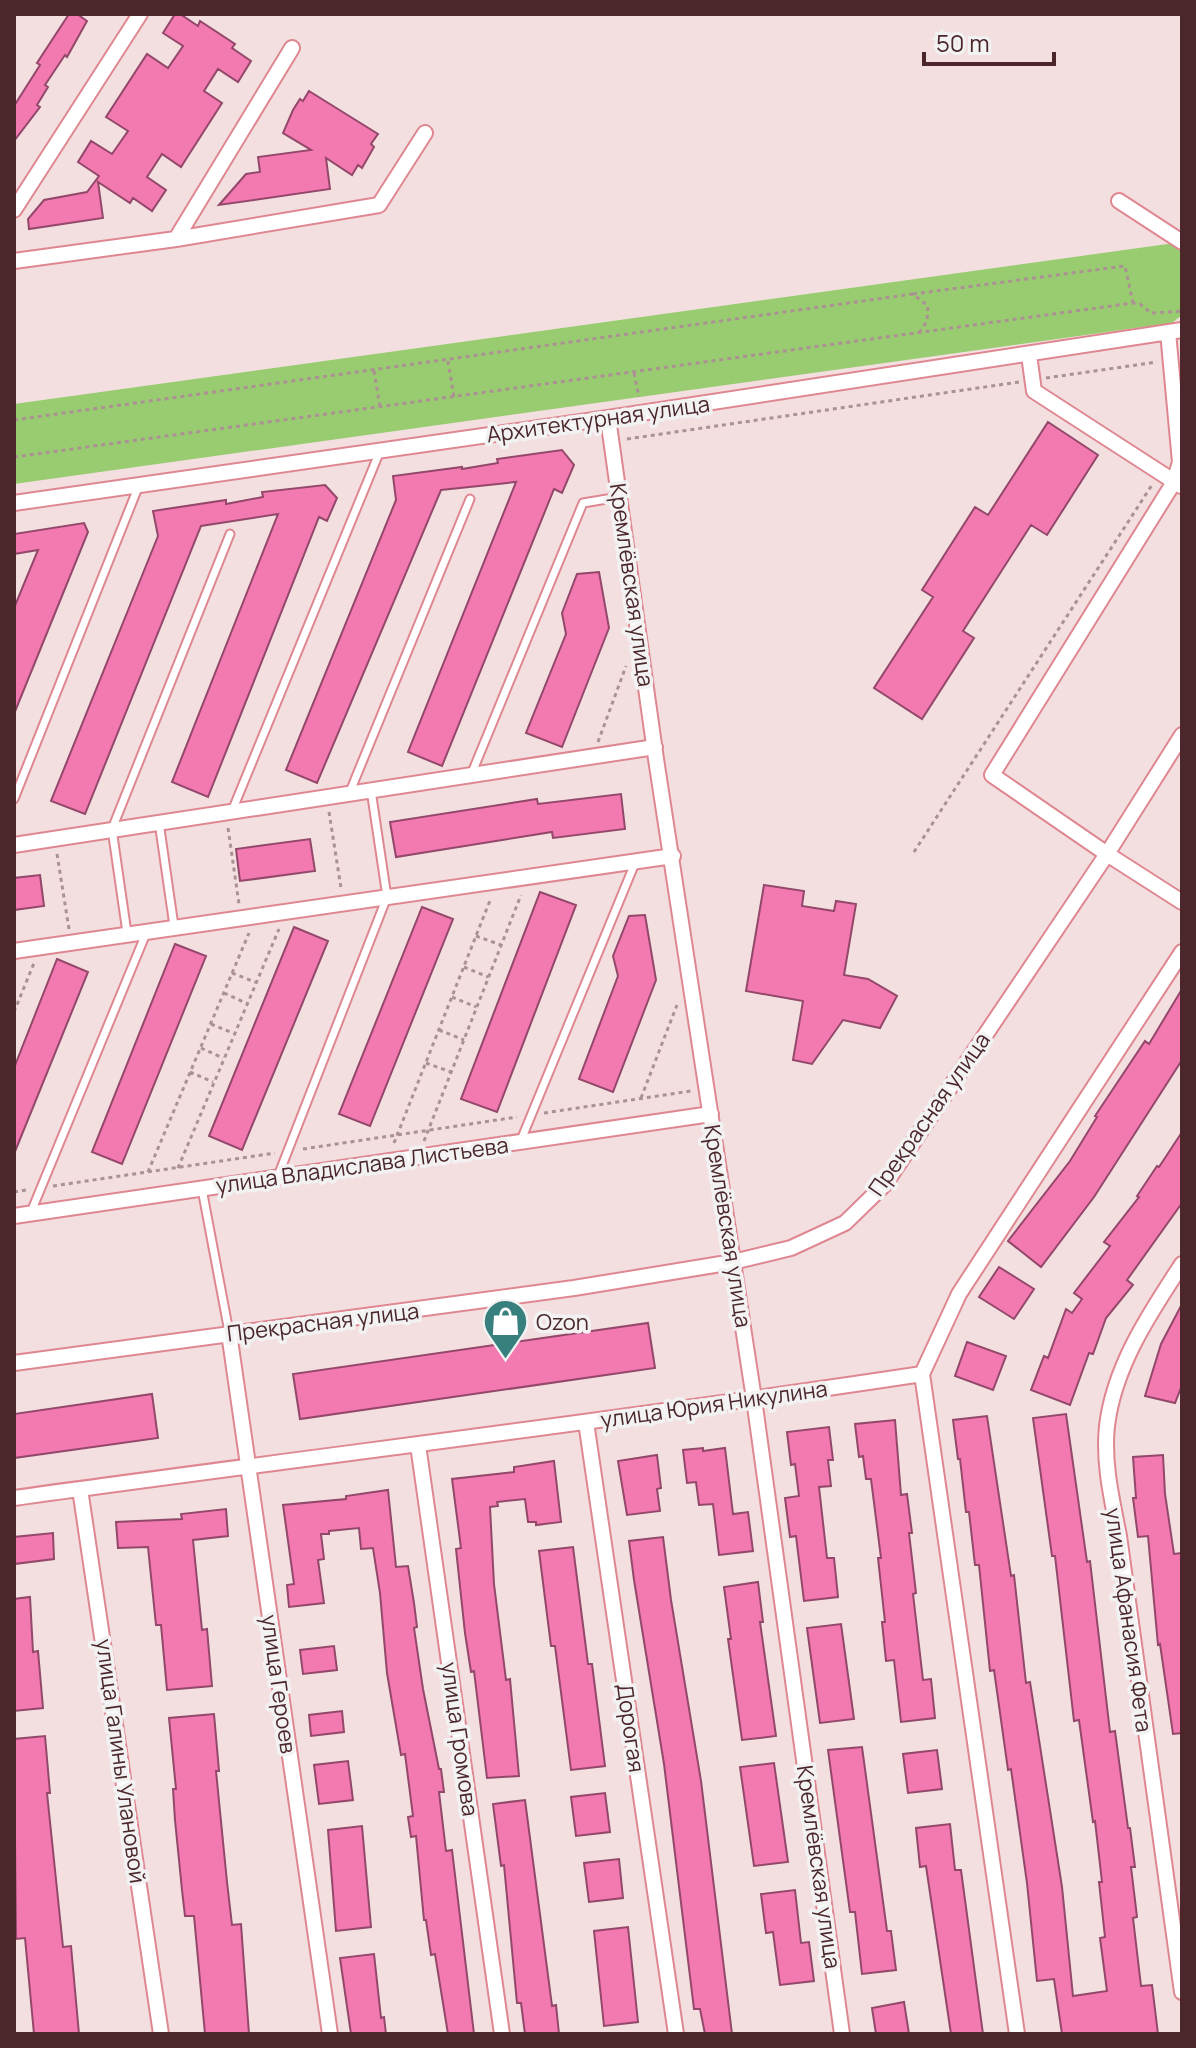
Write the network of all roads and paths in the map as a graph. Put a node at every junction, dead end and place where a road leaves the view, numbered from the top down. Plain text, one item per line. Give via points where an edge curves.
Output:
1 (140, 14) edge
2 (292, 48) dead end
3 (425, 133) dead end
4 (1119, 201) dead end
5 (14, 210) edge
6 (176, 239) junction
7 (1182, 242) edge
8 (14, 261) edge
9 (913, 294) junction
10 (1133, 303) junction
11 (1182, 311) edge
12 (1155, 313) junction
13 (1168, 332) edge
14 (919, 333) junction
15 (1029, 355) junction
16 (448, 359) junction
17 (1157, 362) dead end
18 (373, 370) junction
19 (1033, 380) junction
20 (454, 397) junction
21 (380, 407) junction
22 (608, 418) junction
23 (14, 420) edge
24 (611, 441) junction
25 (380, 451) junction
26 (14, 457) edge
27 (1160, 471) junction
28 (139, 485) junction
29 (1178, 485) edge
30 (619, 497) junction
31 (470, 499) dead end
32 (14, 503) edge
33 (230, 534) dead end
34 (627, 662) dead end
35 (1182, 735) edge
36 (655, 747) junction
37 (592, 757) junction
38 (471, 775) junction
39 (371, 790) junction
40 (349, 794) junction
41 (327, 797) junction
42 (14, 799) edge
43 (229, 812) junction
44 (159, 822) junction
45 (112, 829) junction
46 (55, 838) junction
47 (14, 845) edge
48 (914, 852) dead end
49 (1107, 854) junction
50 (673, 856) junction
51 (635, 862) junction
52 (528, 877) junction
53 (498, 881) junction
54 (387, 897) junction
55 (1182, 902) edge
56 (343, 903) junction
57 (287, 910) junction
58 (257, 915) junction
59 (241, 917) junction
60 (174, 926) junction
61 (147, 930) junction
62 (127, 933) junction
63 (476, 936) junction
64 (70, 942) junction
65 (501, 945) junction
66 (41, 946) junction
67 (14, 951) edge
68 (1182, 952) edge
69 (464, 967) junction
70 (232, 973) junction
71 (488, 977) junction
72 (257, 983) junction
73 (224, 993) junction
74 (452, 997) junction
75 (248, 1003) junction
76 (677, 1004) dead end
77 (476, 1007) junction
78 (14, 1012) edge
79 (211, 1024) junction
80 (439, 1030) junction
81 (235, 1034) junction
82 (464, 1040) junction
83 (201, 1048) junction
84 (225, 1058) junction
85 (426, 1063) junction
86 (190, 1072) junction
87 (451, 1072) junction
88 (214, 1082) junction
89 (707, 1088) junction
90 (641, 1098) junction
91 (711, 1114) junction
92 (532, 1115) junction
93 (428, 1130) junction
94 (398, 1135) junction
95 (520, 1142) junction
96 (288, 1151) junction
97 (417, 1157) junction
98 (387, 1162) junction
99 (178, 1168) junction
100 (148, 1172) junction
101 (277, 1178) junction
102 (41, 1188) junction
103 (202, 1189) junction
104 (14, 1192) edge
105 (30, 1214) junction
106 (14, 1216) edge
107 (733, 1262) junction
108 (1182, 1264) edge
109 (229, 1333) junction
110 (14, 1363) edge
111 (922, 1374) junction
112 (754, 1399) junction
113 (586, 1422) junction
114 (418, 1445) junction
115 (248, 1465) junction
116 (80, 1489) junction
117 (14, 1498) edge
118 (1182, 1992) edge
119 (161, 2034) edge
120 (330, 2034) edge
121 (502, 2034) edge
122 (676, 2034) edge
123 (842, 2034) edge
124 (1017, 2034) edge

1 - 5 street
2 - 6 street
3 - 6 street via 379,205
4 - 7 street
6 - 8 street
9 - 10 path via 1125,266
9 - 14 path via 928,306
9 - 16 path
10 - 12 path
10 - 14 path
11 - 12 path
12 - 13 path
13 - 15 street, Архитектурная улица
13 - 29 street
14 - 20 path
15 - 19 street
15 - 22 street, Архитектурная улица
16 - 18 path
16 - 20 path
17 - 19 path
18 - 21 path
18 - 23 path
19 - 24 path
19 - 27 street via 1034,391
20 - 21 path
21 - 26 path
22 - 24 street, Кремлёвская улица
22 - 25 street, Архитектурная улица
24 - 30 street, Кремлёвская улица
25 - 28 street, Архитектурная улица
25 - 43 lane
27 - 29 street
27 - 48 path
28 - 32 street, Архитектурная улица
28 - 42 lane
29 - 49 street via 992,775
30 - 36 street, Кремлёвская улица
30 - 38 lane via 583,503
31 - 40 lane
33 - 45 lane
34 - 37 path
35 - 49 street, Прекрасная улица
36 - 37 street
36 - 50 street, Кремлёвская улица
37 - 38 street
38 - 39 street
39 - 40 street
39 - 54 lane
40 - 41 street
41 - 43 street
41 - 56 path
43 - 44 street
43 - 59 path
44 - 45 street
44 - 60 lane
45 - 46 street
45 - 62 lane
46 - 47 street
46 - 64 path
49 - 55 street
49 - 107 street, Прекрасная улица via 885,1184 845,1223 791,1248
50 - 51 street
50 - 89 street, Кремлёвская улица
51 - 52 street
51 - 92 lane
52 - 53 street
52 - 65 path
53 - 54 street
53 - 63 path
54 - 56 street
54 - 96 lane
56 - 57 street
57 - 58 street
57 - 72 path
58 - 59 street
58 - 70 path
59 - 60 street
60 - 61 street
61 - 62 street
61 - 102 lane
62 - 64 street
63 - 65 path
63 - 69 path
64 - 66 street
65 - 71 path
66 - 67 street
66 - 78 path
68 - 111 street via 959,1294
69 - 71 path
69 - 74 path
70 - 72 path
70 - 73 path
71 - 77 path
72 - 75 path
73 - 75 path
73 - 79 path
74 - 77 path
74 - 80 path
75 - 81 path
76 - 90 path
77 - 82 path
79 - 81 path
79 - 83 path
80 - 82 path
80 - 85 path
81 - 84 path
82 - 87 path
83 - 84 path
83 - 86 path
84 - 88 path
85 - 87 path
85 - 94 path
86 - 88 path
86 - 100 path
87 - 93 path
88 - 99 path
89 - 90 path
89 - 91 street, Кремлёвская улица
90 - 92 path
91 - 95 street, улица Владислава Листьева
91 - 107 street, Кремлёвская улица
92 - 93 path
92 - 95 lane
93 - 94 path
93 - 97 path
94 - 96 path
94 - 98 path
95 - 97 street, улица Владислава Листьева
96 - 99 path
96 - 101 lane
97 - 98 street, улица Владислава Листьева
98 - 101 street, улица Владислава Листьева
99 - 100 path
100 - 102 path
101 - 103 street, улица Владислава Листьева
102 - 104 path
102 - 105 lane
103 - 105 street, улица Владислава Листьева
103 - 109 lane
105 - 106 street, улица Владислава Листьева
107 - 109 street, Прекрасная улица
107 - 112 street, Кремлёвская улица
108 - 118 street, улица Афанасия Фета via 1123,1364 1107,1425 1108,1476
109 - 110 street, Прекрасная улица
109 - 115 street, улица Героев
111 - 112 street, улица Юрия Никулина
111 - 124 street
112 - 113 street, улица Юрия Никулина
112 - 123 street, Кремлёвская улица
113 - 114 street, улица Юрия Никулина
113 - 122 street, Дорогая
114 - 115 street, улица Юрия Никулина
114 - 121 street, улица Громова
115 - 116 street, улица Юрия Никулина
115 - 120 street, улица Героев
116 - 117 street, улица Юрия Никулина
116 - 119 street, улица Галины Улановой

